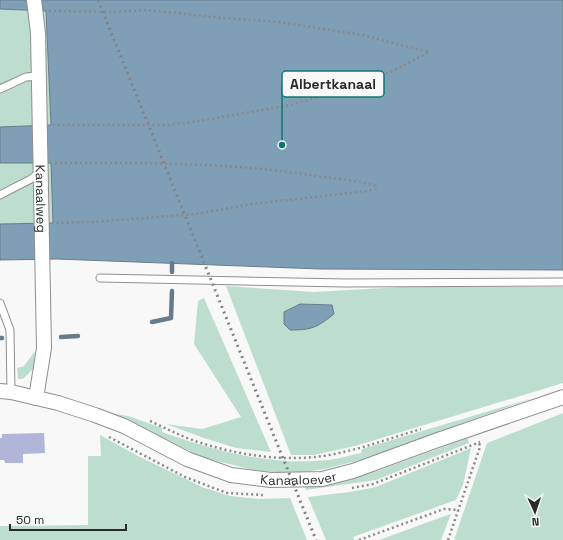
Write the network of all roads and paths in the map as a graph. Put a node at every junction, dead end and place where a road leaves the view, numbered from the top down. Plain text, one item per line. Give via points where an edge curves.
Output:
1 (34, 0) edge
2 (46, 11) dead end
3 (38, 76) junction
4 (0, 89) edge
5 (51, 125) dead end
6 (45, 167) junction
7 (0, 194) edge
8 (53, 223) dead end
9 (100, 278) dead end
10 (563, 282) edge
11 (0, 303) edge
12 (6, 391) edge
13 (563, 397) edge
14 (36, 398) junction
15 (146, 420) dead end
16 (428, 427) dead end
17 (476, 428) junction
18 (107, 436) dead end
19 (486, 440) dead end
20 (479, 443) junction
21 (350, 488) dead end
22 (268, 496) dead end
23 (459, 510) junction
24 (360, 540) edge
25 (448, 540) edge

1 - 3 street, Kanaalweg via 38,33
2 - 5 path via 146,10 280,22 362,35 429,52 393,71 290,105 169,125
3 - 4 lane via 26,77
3 - 6 street, Kanaalweg
6 - 7 lane via 31,179
6 - 8 path via 163,164 235,167 284,171 376,186 376,189 367,191 252,204 196,214
6 - 14 street, Kanaalweg via 44,348
9 - 10 lane via 346,283
11 - 12 lane via 10,330
12 - 14 street, Kanaaloever
13 - 17 street, Kanaaloever
14 - 17 street, Kanaaloever via 124,426 187,459 232,475 271,480 322,479 353,471
15 - 16 path via 194,440 232,451 289,458 338,454
17 - 20 path
18 - 22 path via 185,477 227,493
19 - 20 path
20 - 21 path via 373,484
20 - 23 path via 480,447
23 - 24 path via 444,509
23 - 25 path

